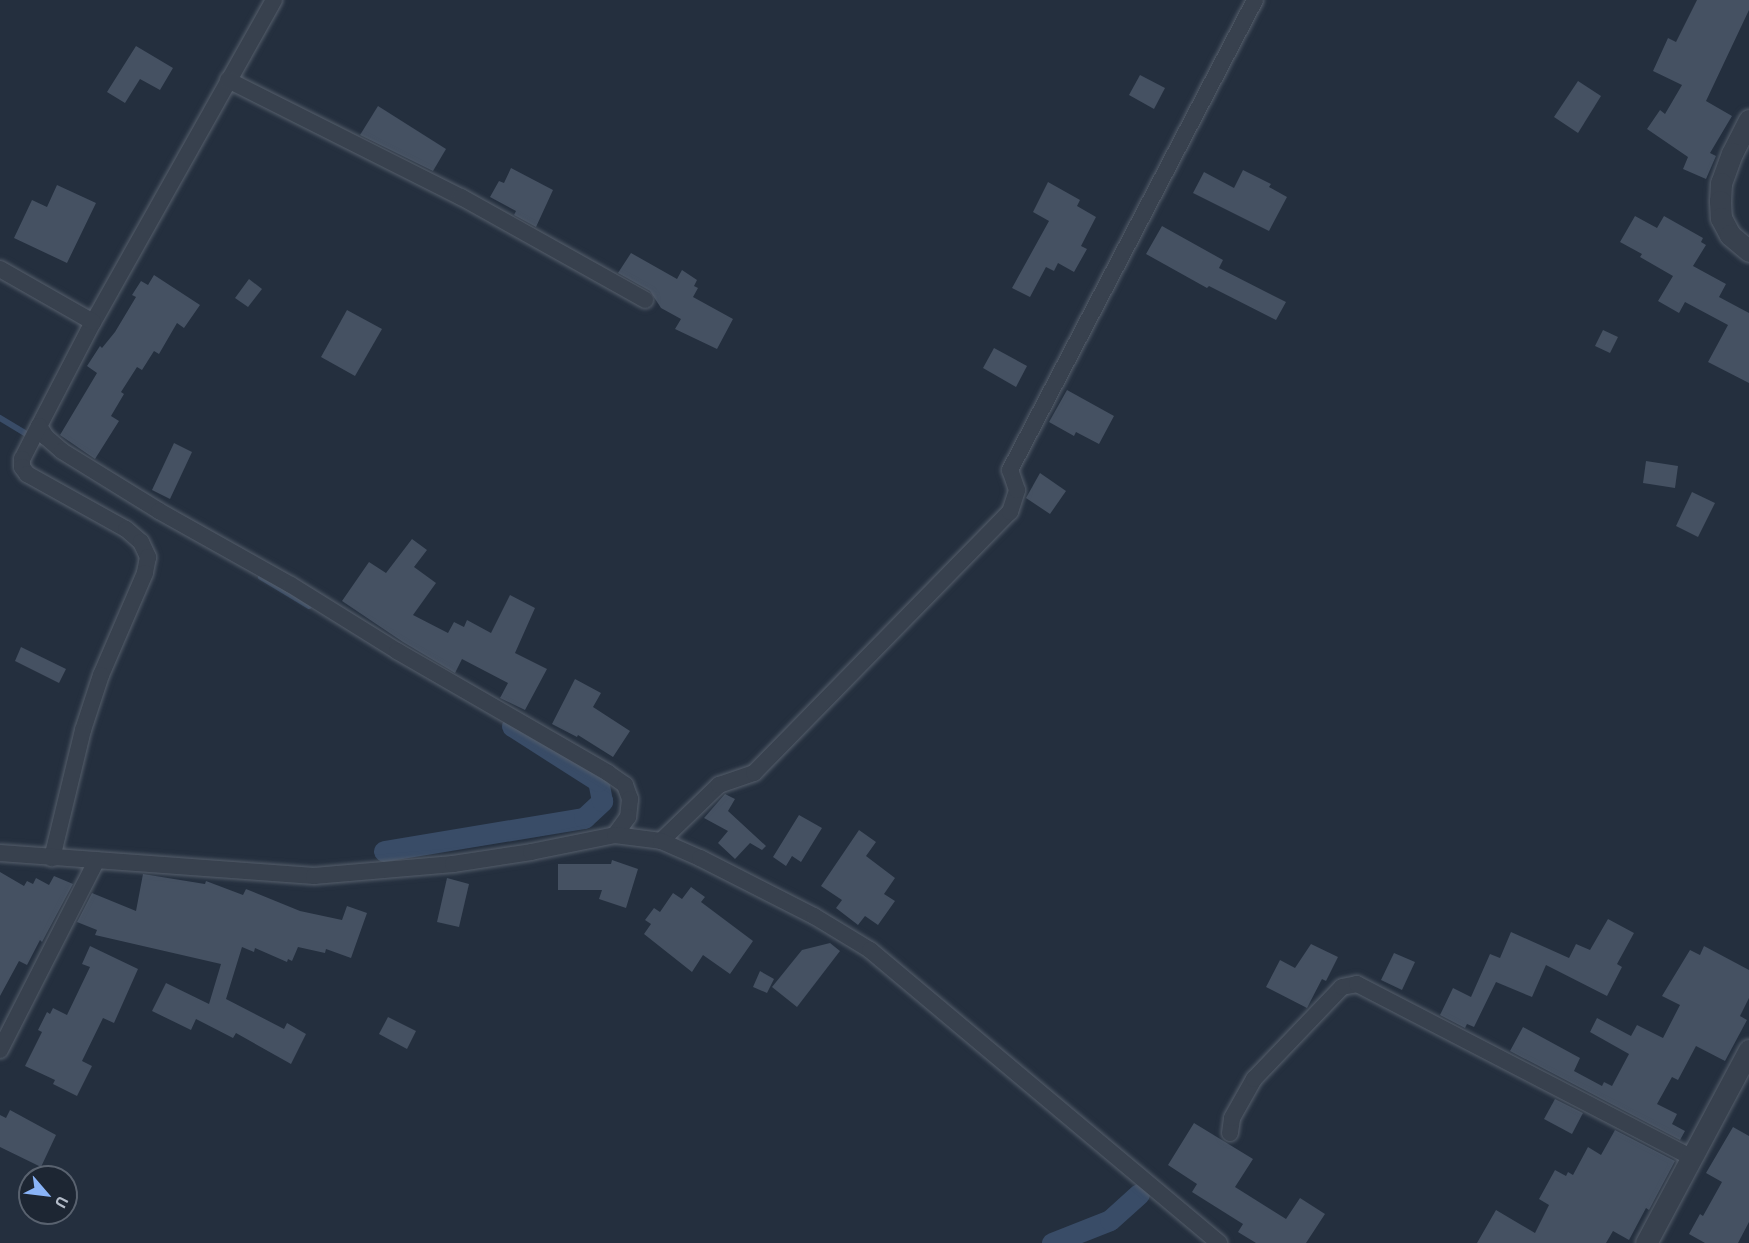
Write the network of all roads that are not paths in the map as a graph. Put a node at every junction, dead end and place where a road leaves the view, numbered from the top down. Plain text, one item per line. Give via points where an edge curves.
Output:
1 (274, 0) edge
2 (1255, 0) edge
3 (228, 80) junction
4 (1749, 120) edge
5 (1749, 251) edge
6 (0, 268) edge
7 (645, 300) dead end
8 (93, 321) junction
9 (37, 430) junction
10 (615, 835) junction
11 (661, 842) junction
12 (0, 854) edge
13 (52, 858) junction
14 (97, 860) junction
15 (0, 1050) edge
16 (1749, 1050) edge
17 (1230, 1133) dead end
18 (1692, 1158) junction
19 (1220, 1243) edge
20 (1646, 1243) edge

1 - 3 street
2 - 11 street via 1010,470 1017,490 1010,512 754,773 719,785
3 - 7 street via 461,197
3 - 8 street
4 - 5 street via 1721,183 1720,218 1730,235
6 - 8 street
8 - 9 street
9 - 10 street via 62,451 159,511 608,773 625,785 630,799 628,818
9 - 13 street via 25,452 22,467 27,474 126,529 141,542 148,557 83,730
10 - 11 street
10 - 14 street via 453,864 314,876
11 - 19 street via 804,911 870,950
12 - 13 street
13 - 14 street
14 - 15 street
16 - 18 street
17 - 18 street via 1232,1119 1254,1079 1342,987 1356,984
18 - 20 street

